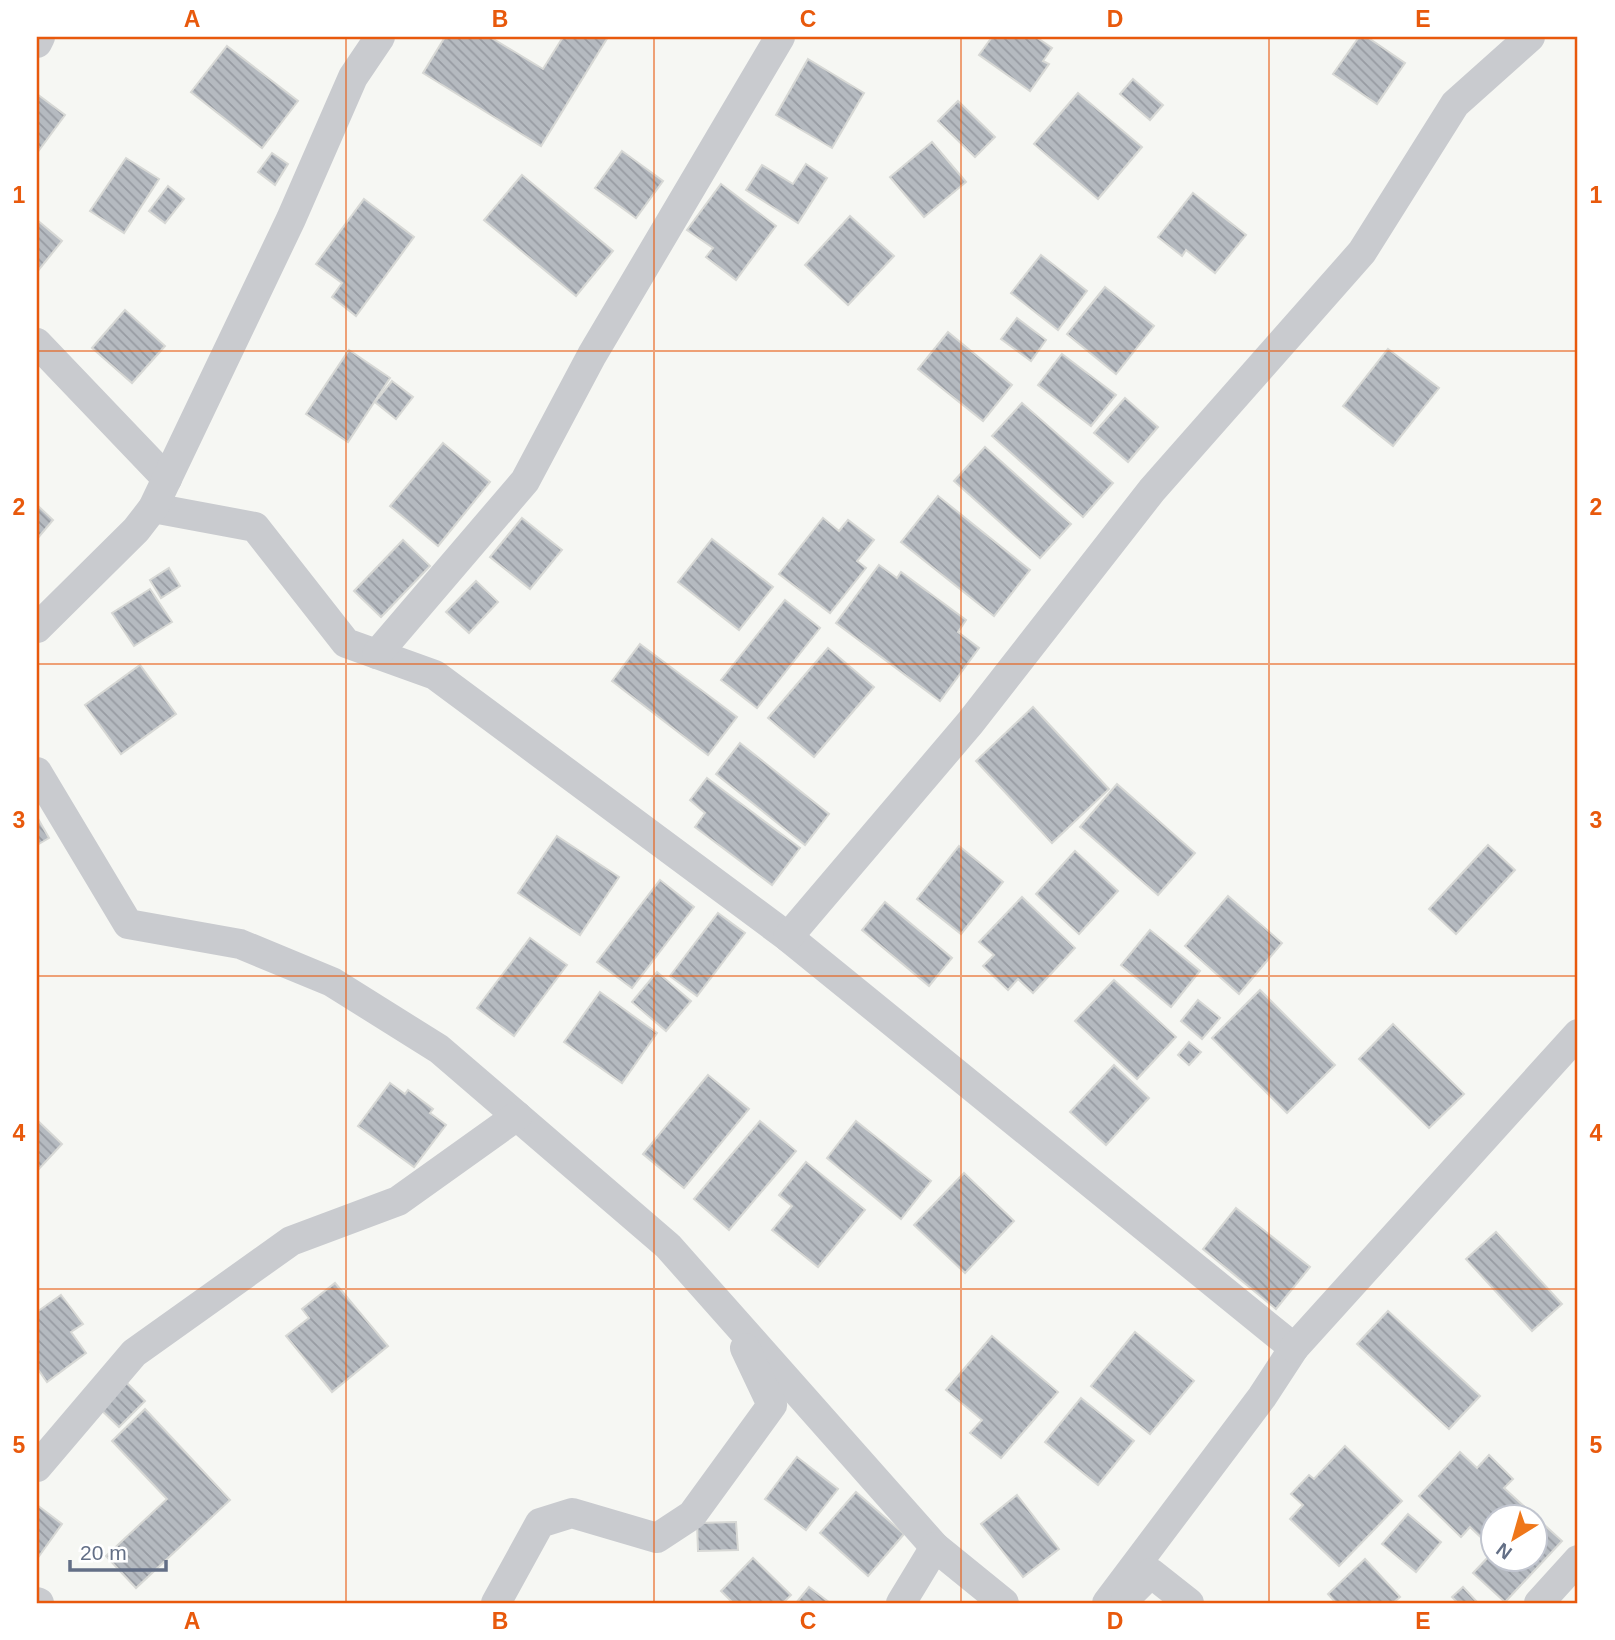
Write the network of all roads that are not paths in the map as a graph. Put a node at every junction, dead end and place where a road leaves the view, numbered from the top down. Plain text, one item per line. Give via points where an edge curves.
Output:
1 (40, 37) edge
2 (380, 37) edge
3 (780, 37) edge
4 (1530, 37) edge
5 (37, 43) edge
6 (37, 343) edge
7 (167, 479) junction
8 (153, 508) junction
9 (37, 628) edge
10 (377, 654) junction
11 (37, 772) edge
12 (788, 937) junction
13 (1578, 1034) edge
14 (517, 1116) junction
15 (668, 1246) junction
16 (1294, 1348) junction
17 (37, 1467) edge
18 (935, 1547) junction
19 (1578, 1560) edge
20 (496, 1603) edge
21 (901, 1603) edge
22 (1004, 1603) edge
23 (1107, 1603) edge
24 (1121, 1603) edge
25 (1188, 1603) edge
26 (1539, 1603) edge

1 - 5 street
2 - 7 street via 353,76 291,219
3 - 10 street via 592,355 525,481
4 - 12 street via 1455,104 1362,252 1152,490 970,723
6 - 7 street
7 - 8 street
8 - 9 street
8 - 10 street via 255,527 346,643
10 - 12 street via 435,675
11 - 14 street via 128,924 240,944 332,982 439,1049
12 - 16 street
13 - 16 street
14 - 15 street
14 - 17 street via 398,1201 291,1241 134,1353
15 - 18 street
15 - 20 street via 748,1351 772,1405 692,1516 657,1538 572,1513 540,1523
16 - 23 street
18 - 21 street
18 - 22 street
19 - 26 street
24 - 25 street via 1151,1573

